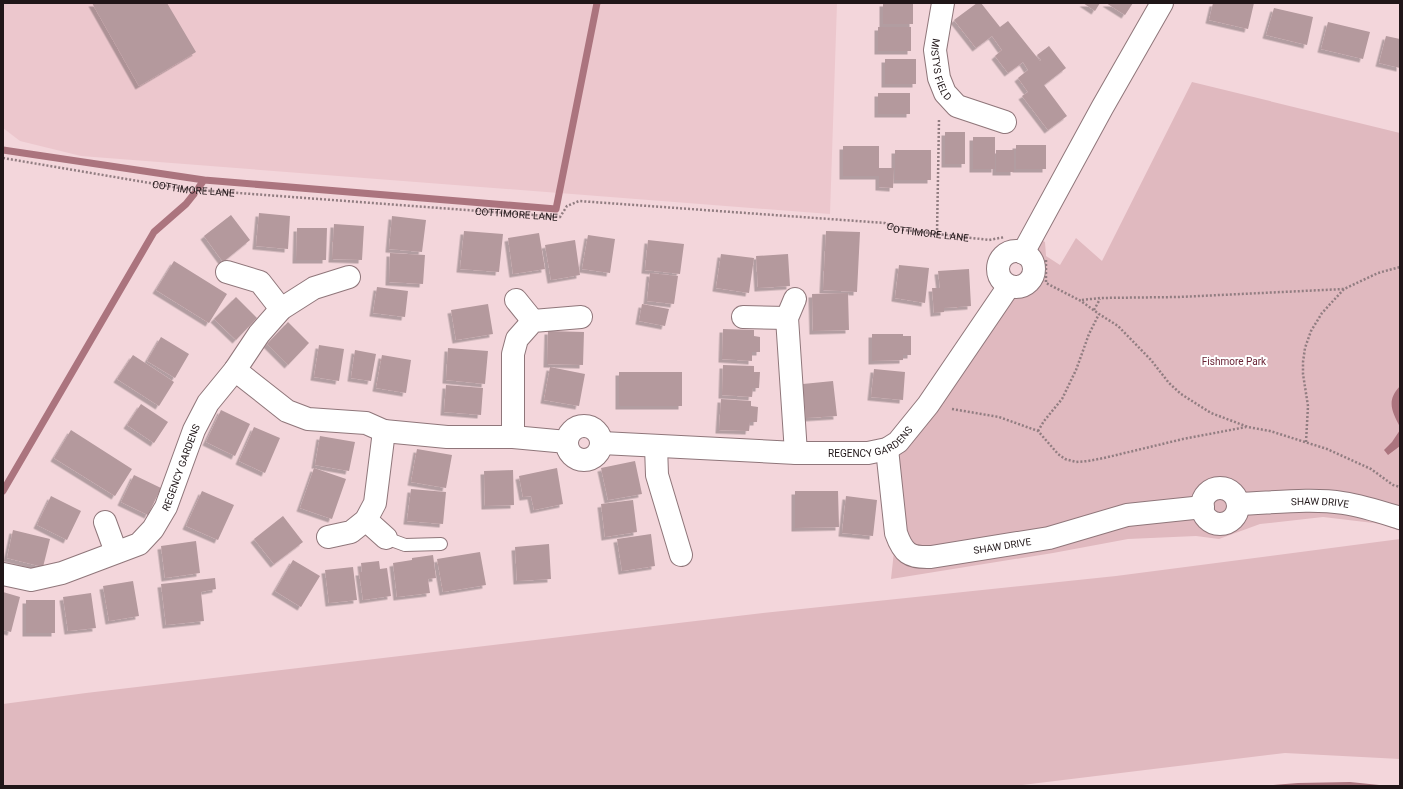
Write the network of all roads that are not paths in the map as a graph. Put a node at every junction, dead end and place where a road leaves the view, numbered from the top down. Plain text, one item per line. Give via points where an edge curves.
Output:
1 (943, 3) edge
2 (1162, 3) edge
3 (1005, 122) dead end
4 (227, 272) dead end
5 (349, 278) dead end
6 (516, 300) dead end
7 (281, 309) junction
8 (581, 317) dead end
9 (743, 317) dead end
10 (533, 321) junction
11 (235, 370) junction
12 (384, 431) junction
13 (513, 437) junction
14 (656, 446) junction
15 (887, 449) junction
16 (796, 453) junction
17 (1400, 518) edge
18 (366, 520) junction
19 (105, 522) dead end
20 (328, 537) dead end
21 (386, 538) joint
22 (441, 544) dead end
23 (116, 552) junction
24 (680, 555) dead end
25 (3, 574) edge

1 - 3 street, MISTYS FIELD via 935,50 939,78 945,93 957,106
2 - 15 street, REGENCY GARDENS via 1023,253 1033,263 1032,277 1023,286 1009,286 928,405 898,442
4 - 7 street via 260,282
5 - 7 street, REGENCY GARDENS via 314,288
6 - 10 street
7 - 11 street, REGENCY GARDENS via 259,334
8 - 10 street
9 - 16 street via 791,309
10 - 13 street via 517,338 513,354
11 - 12 street, REGENCY GARDENS via 287,411 308,419 366,423
11 - 23 street, REGENCY GARDENS via 208,403 194,430 166,507 152,529 139,544
12 - 13 street, REGENCY GARDENS via 447,437
12 - 18 street via 375,503
13 - 14 street, REGENCY GARDENS via 566,442 567,449 574,458 583,460 595,456 602,443
14 - 16 street, REGENCY GARDENS
14 - 24 street via 657,475
15 - 16 street, REGENCY GARDENS via 868,453
15 - 17 street, SHAW DRIVE via 896,532 907,554 919,557 1049,538 1127,515 1202,507 1207,494 1219,488 1232,492 1238,504 1311,501 1342,503
18 - 20 street via 352,532
18 - 21 street
19 - 23 street
21 - 22 lane via 405,545
23 - 25 street, REGENCY GARDENS via 62,573 31,580

